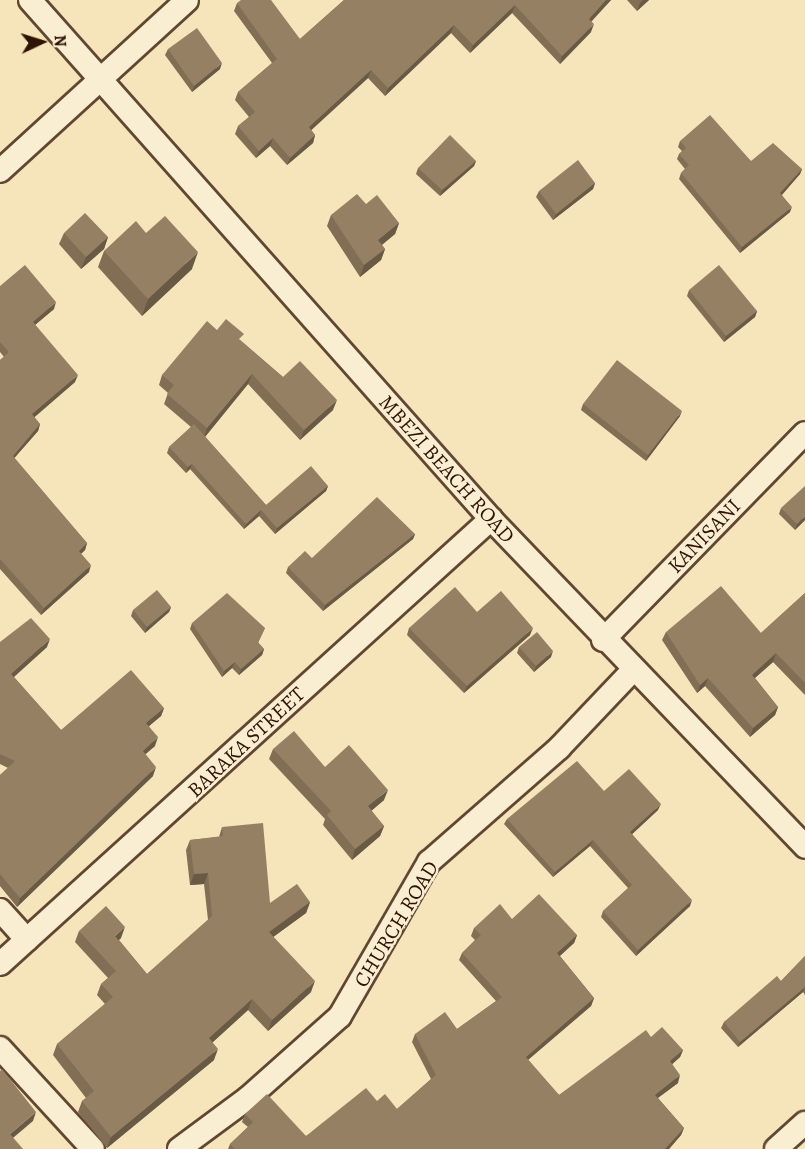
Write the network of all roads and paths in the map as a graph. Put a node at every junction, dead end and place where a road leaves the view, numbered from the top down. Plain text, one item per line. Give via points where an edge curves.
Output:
1 (30, 0) edge
2 (187, 0) edge
3 (99, 82) junction
4 (0, 171) edge
5 (805, 433) edge
6 (491, 519) junction
7 (603, 640) junction
8 (634, 669) junction
9 (805, 847) edge
10 (0, 910) edge
11 (27, 940) junction
12 (0, 964) edge
13 (0, 1048) edge
14 (805, 1123) edge
15 (93, 1149) edge
16 (179, 1149) edge
17 (776, 1149) edge

1 - 3 street, MBEZI BEACH ROAD
2 - 3 street
3 - 4 street
3 - 6 street, MBEZI BEACH ROAD
5 - 7 street, KANISANI
6 - 7 street, MBEZI BEACH ROAD
6 - 11 street, BARAKA STREET
7 - 8 street, MBEZI BEACH ROAD
8 - 9 street, MBEZI BEACH ROAD
8 - 16 street, CHURCH ROAD via 560,748 429,862 340,1016 248,1098
10 - 11 street
11 - 12 street, BARAKA STREET
13 - 15 street
14 - 17 street

